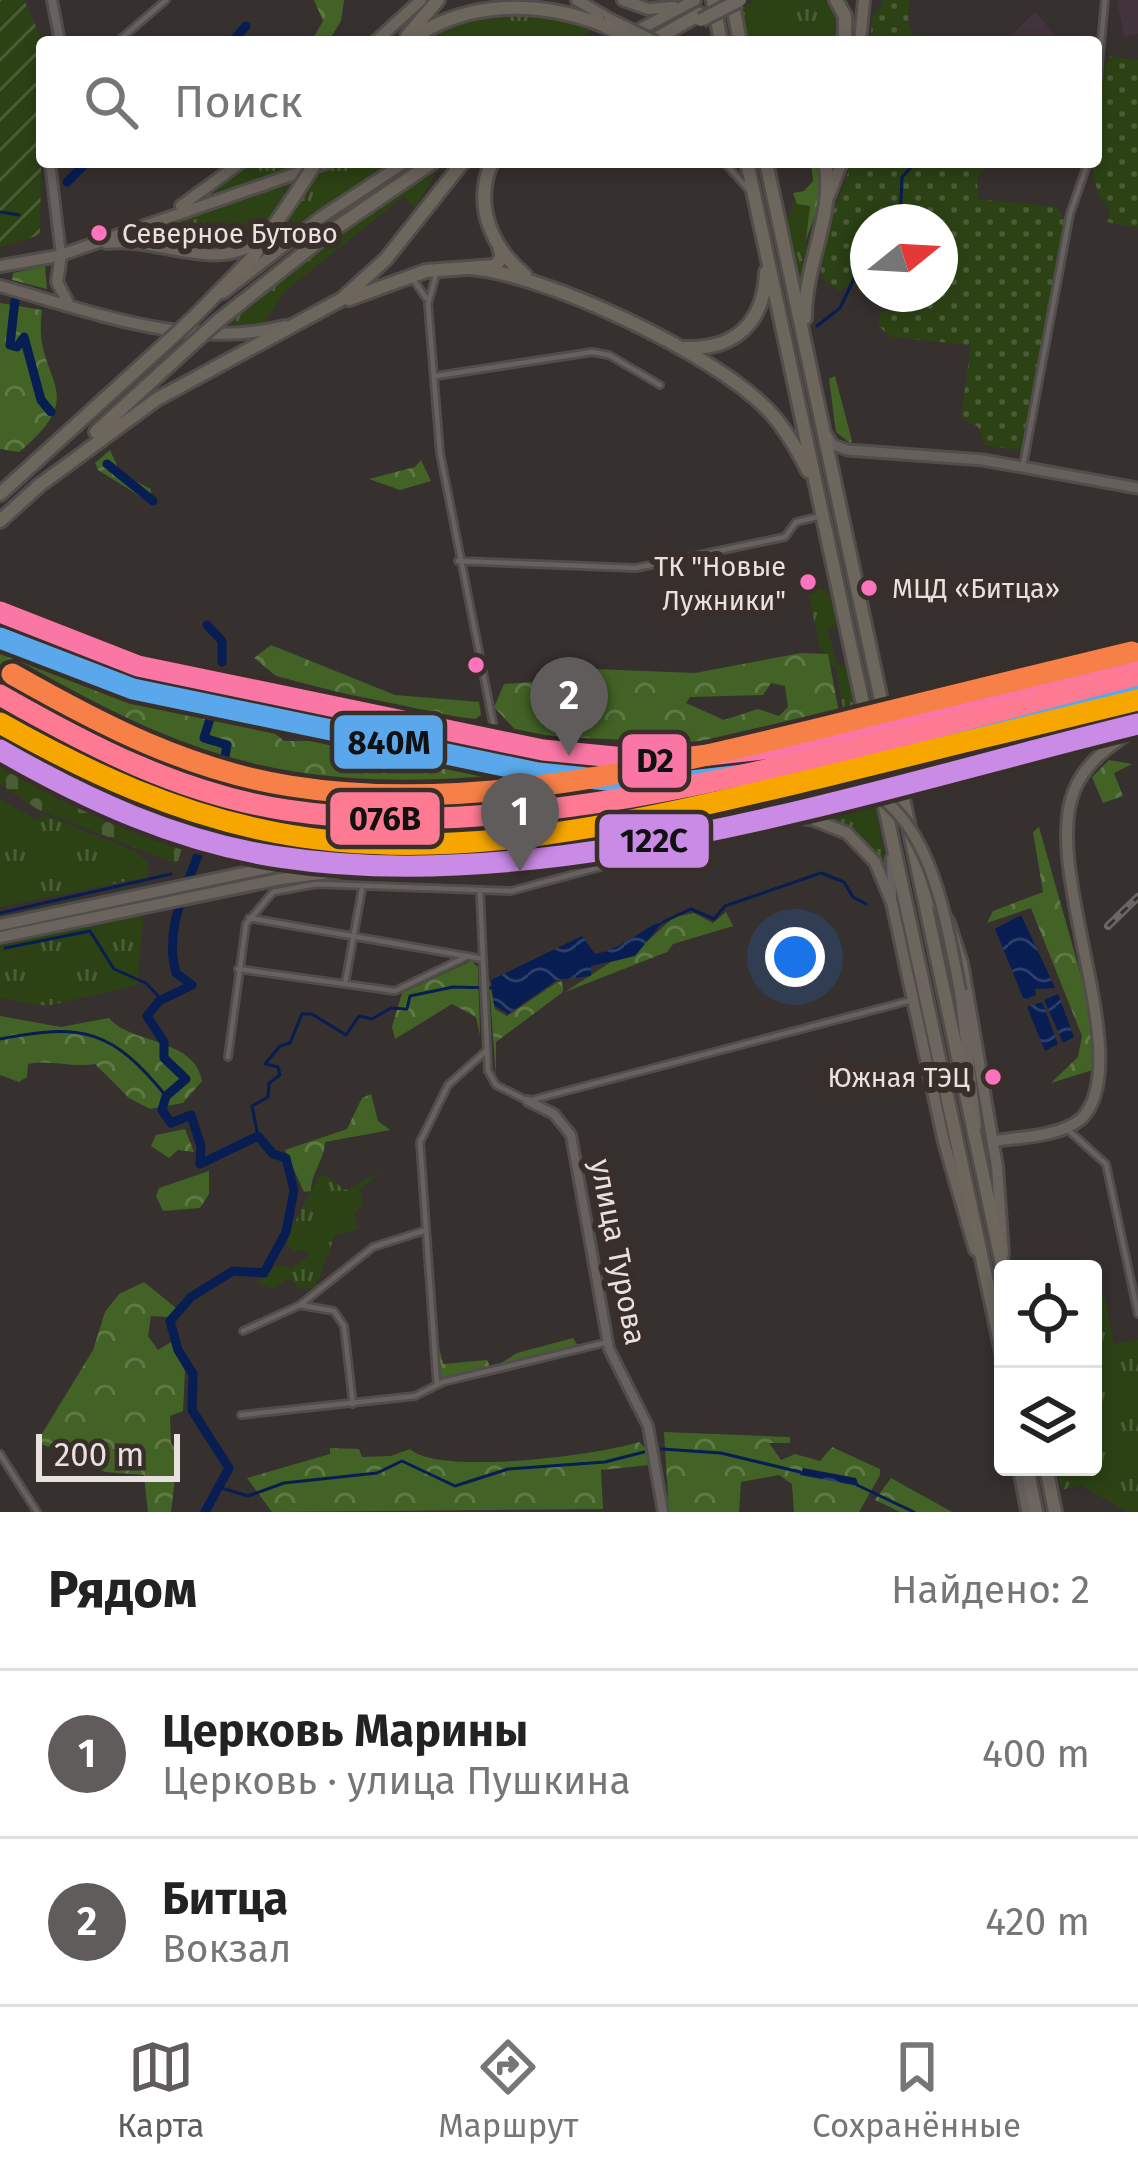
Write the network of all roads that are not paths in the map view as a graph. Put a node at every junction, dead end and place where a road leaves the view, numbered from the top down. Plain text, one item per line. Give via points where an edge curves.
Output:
1 (52, 0) edge
2 (166, 0) edge
3 (421, 0) edge
4 (438, 0) edge
5 (578, 0) edge
6 (623, 0) edge
7 (713, 0) edge
8 (732, 0) edge
9 (836, 0) edge
10 (864, 0) edge
11 (1106, 0) edge
12 (698, 9) edge
13 (604, 21) junction
14 (59, 36) edge
15 (124, 36) edge
16 (382, 36) edge
17 (410, 36) edge
18 (417, 36) edge
19 (628, 36) edge
20 (631, 36) edge
21 (641, 36) edge
22 (664, 36) edge
23 (720, 36) edge
24 (740, 36) edge
25 (845, 36) edge
26 (861, 36) edge
27 (1102, 38) edge
28 (51, 168) edge
29 (234, 168) edge
30 (311, 168) edge
31 (312, 168) edge
32 (397, 168) edge
33 (424, 168) edge
34 (454, 168) edge
35 (491, 168) edge
36 (731, 168) edge
37 (746, 168) edge
38 (767, 168) edge
39 (826, 168) edge
40 (840, 168) edge
41 (1086, 168) edge
42 (829, 196) junction
43 (279, 219) junction
44 (760, 223) junction
45 (144, 224) junction
46 (58, 230) junction
47 (500, 247) junction
48 (81, 248) junction
49 (60, 261) junction
50 (0, 266) edge
51 (446, 268) junction
52 (470, 268) junction
53 (400, 278) junction
54 (531, 279) junction
55 (0, 286) edge
56 (428, 304) junction
57 (71, 305) junction
58 (324, 311) junction
59 (194, 317) junction
60 (305, 320) junction
61 (677, 347) junction
62 (807, 355) junction
63 (436, 376) junction
64 (660, 385) dead end
65 (822, 424) junction
66 (856, 450) junction
67 (1023, 467) junction
68 (37, 488) junction
69 (836, 488) junction
70 (1138, 488) edge
71 (0, 494) edge
72 (823, 515) junction
73 (0, 521) edge
74 (458, 561) junction
75 (1138, 704) edge
76 (1138, 713) edge
77 (493, 723) dead end
78 (1138, 727) edge
79 (672, 828) junction
80 (742, 830) dead end
81 (891, 832) junction
82 (467, 839) junction
83 (917, 866) junction
84 (363, 886) junction
85 (480, 892) junction
86 (892, 903) junction
87 (249, 918) junction
88 (0, 925) edge
89 (354, 936) junction
90 (0, 937) edge
91 (468, 956) junction
92 (482, 959) junction
93 (238, 969) junction
94 (345, 984) junction
95 (912, 997) junction
96 (898, 1008) junction
97 (917, 1018) junction
98 (486, 1051) junction
99 (228, 1057) dead end
100 (528, 1101) junction
101 (1066, 1128) junction
102 (993, 1141) junction
103 (976, 1142) junction
104 (423, 1231) junction
105 (1002, 1260) edge
106 (1003, 1260) edge
107 (300, 1305) junction
108 (994, 1314) edge
109 (1138, 1314) edge
110 (994, 1323) edge
111 (243, 1331) dead end
112 (608, 1342) junction
113 (437, 1385) junction
114 (353, 1404) junction
115 (241, 1414) dead end
116 (0, 1454) edge
117 (1024, 1476) edge
118 (1026, 1476) edge
119 (1048, 1476) edge
120 (37, 1512) edge
121 (663, 1512) edge
122 (1027, 1512) edge
123 (1036, 1512) edge
124 (1055, 1512) edge

1 - 14 street
2 - 15 street
3 - 16 main road
4 - 17 highway
5 - 13 main road
6 - 12 main road
7 - 23 highway
8 - 12 highway, bridge
8 - 24 highway
9 - 25 highway
10 - 26 main road
11 - 27 street
12 - 20 main road
12 - 22 highway
13 - 18 highway via 507,4
13 - 19 highway, bridge
13 - 21 main road, bridge
28 - 46 street
29 - 45 main road
30 - 45 main road
31 - 43 highway, bridge
32 - 59 main road
33 - 68 highway, bridge via 299,255
34 - 58 highway via 386,259
35 - 47 highway via 484,204
36 - 44 street
37 - 44 highway
38 - 62 highway
39 - 42 highway
40 - 42 main road
41 - 67 street via 1070,214
42 - 62 highway via 807,272
43 - 48 main road via 230,256 133,240
43 - 59 highway
44 - 61 highway via 766,277 755,318 720,346
44 - 72 highway
45 - 48 main road
46 - 48 street via 64,243
46 - 49 street
47 - 52 highway via 498,263
47 - 54 highway
48 - 49 main road
49 - 50 main road
49 - 57 main road via 58,288
51 - 52 highway
51 - 53 highway
51 - 56 street via 430,281
52 - 54 highway
53 - 56 street via 418,282
53 - 58 highway
54 - 61 highway
55 - 57 main road
56 - 63 street
57 - 60 main road via 218,335
58 - 60 highway
59 - 71 highway, bridge
60 - 68 highway via 158,399
61 - 72 highway via 770,412 802,458
62 - 65 highway
63 - 64 street via 592,352
63 - 74 street
65 - 66 main road via 833,445
65 - 69 highway
66 - 67 main road
66 - 69 main road via 838,461
67 - 70 main road
68 - 73 highway
69 - 83 highway, bridge
72 - 74 street via 796,522 785,537 636,568
72 - 81 highway, bridge
74 - 77 street
75 - 76 main road via 1021,729 910,768
78 - 101 main road via 1082,776 1066,829 1105,1051 1093,1105
79 - 82 main road via 864,780 669,817
79 - 86 main road via 819,820 867,852
79 - 90 main road via 347,868
80 - 85 street via 512,891
81 - 86 street
81 - 108 highway
82 - 88 main road via 239,872
82 - 103 main road, bridge via 791,772 831,776 869,792 905,821 929,859 960,991
83 - 102 main road via 956,940
83 - 103 highway
84 - 85 street
84 - 87 street via 300,885 262,900
84 - 89 street
85 - 92 street
86 - 95 main road
87 - 89 street
87 - 93 street
89 - 91 street
89 - 94 street
91 - 92 street
91 - 94 street via 401,990
92 - 98 street
93 - 94 street
93 - 99 street
95 - 96 street
95 - 97 main road
96 - 97 street
96 - 100 street
97 - 110 main road
98 - 100 street, улица Турова via 493,1082
98 - 104 street via 448,1085 424,1131
100 - 112 street, улица Турова via 571,1135
101 - 102 main road
101 - 109 street via 1106,1164
102 - 106 main road
103 - 105 highway
104 - 107 street via 373,1247
104 - 113 street
107 - 111 street
107 - 114 street via 334,1311 344,1326
112 - 113 street
112 - 121 street, улица Турова via 646,1421
113 - 114 street via 416,1396
114 - 115 street
116 - 120 street
117 - 122 main road
118 - 123 highway
119 - 124 highway

